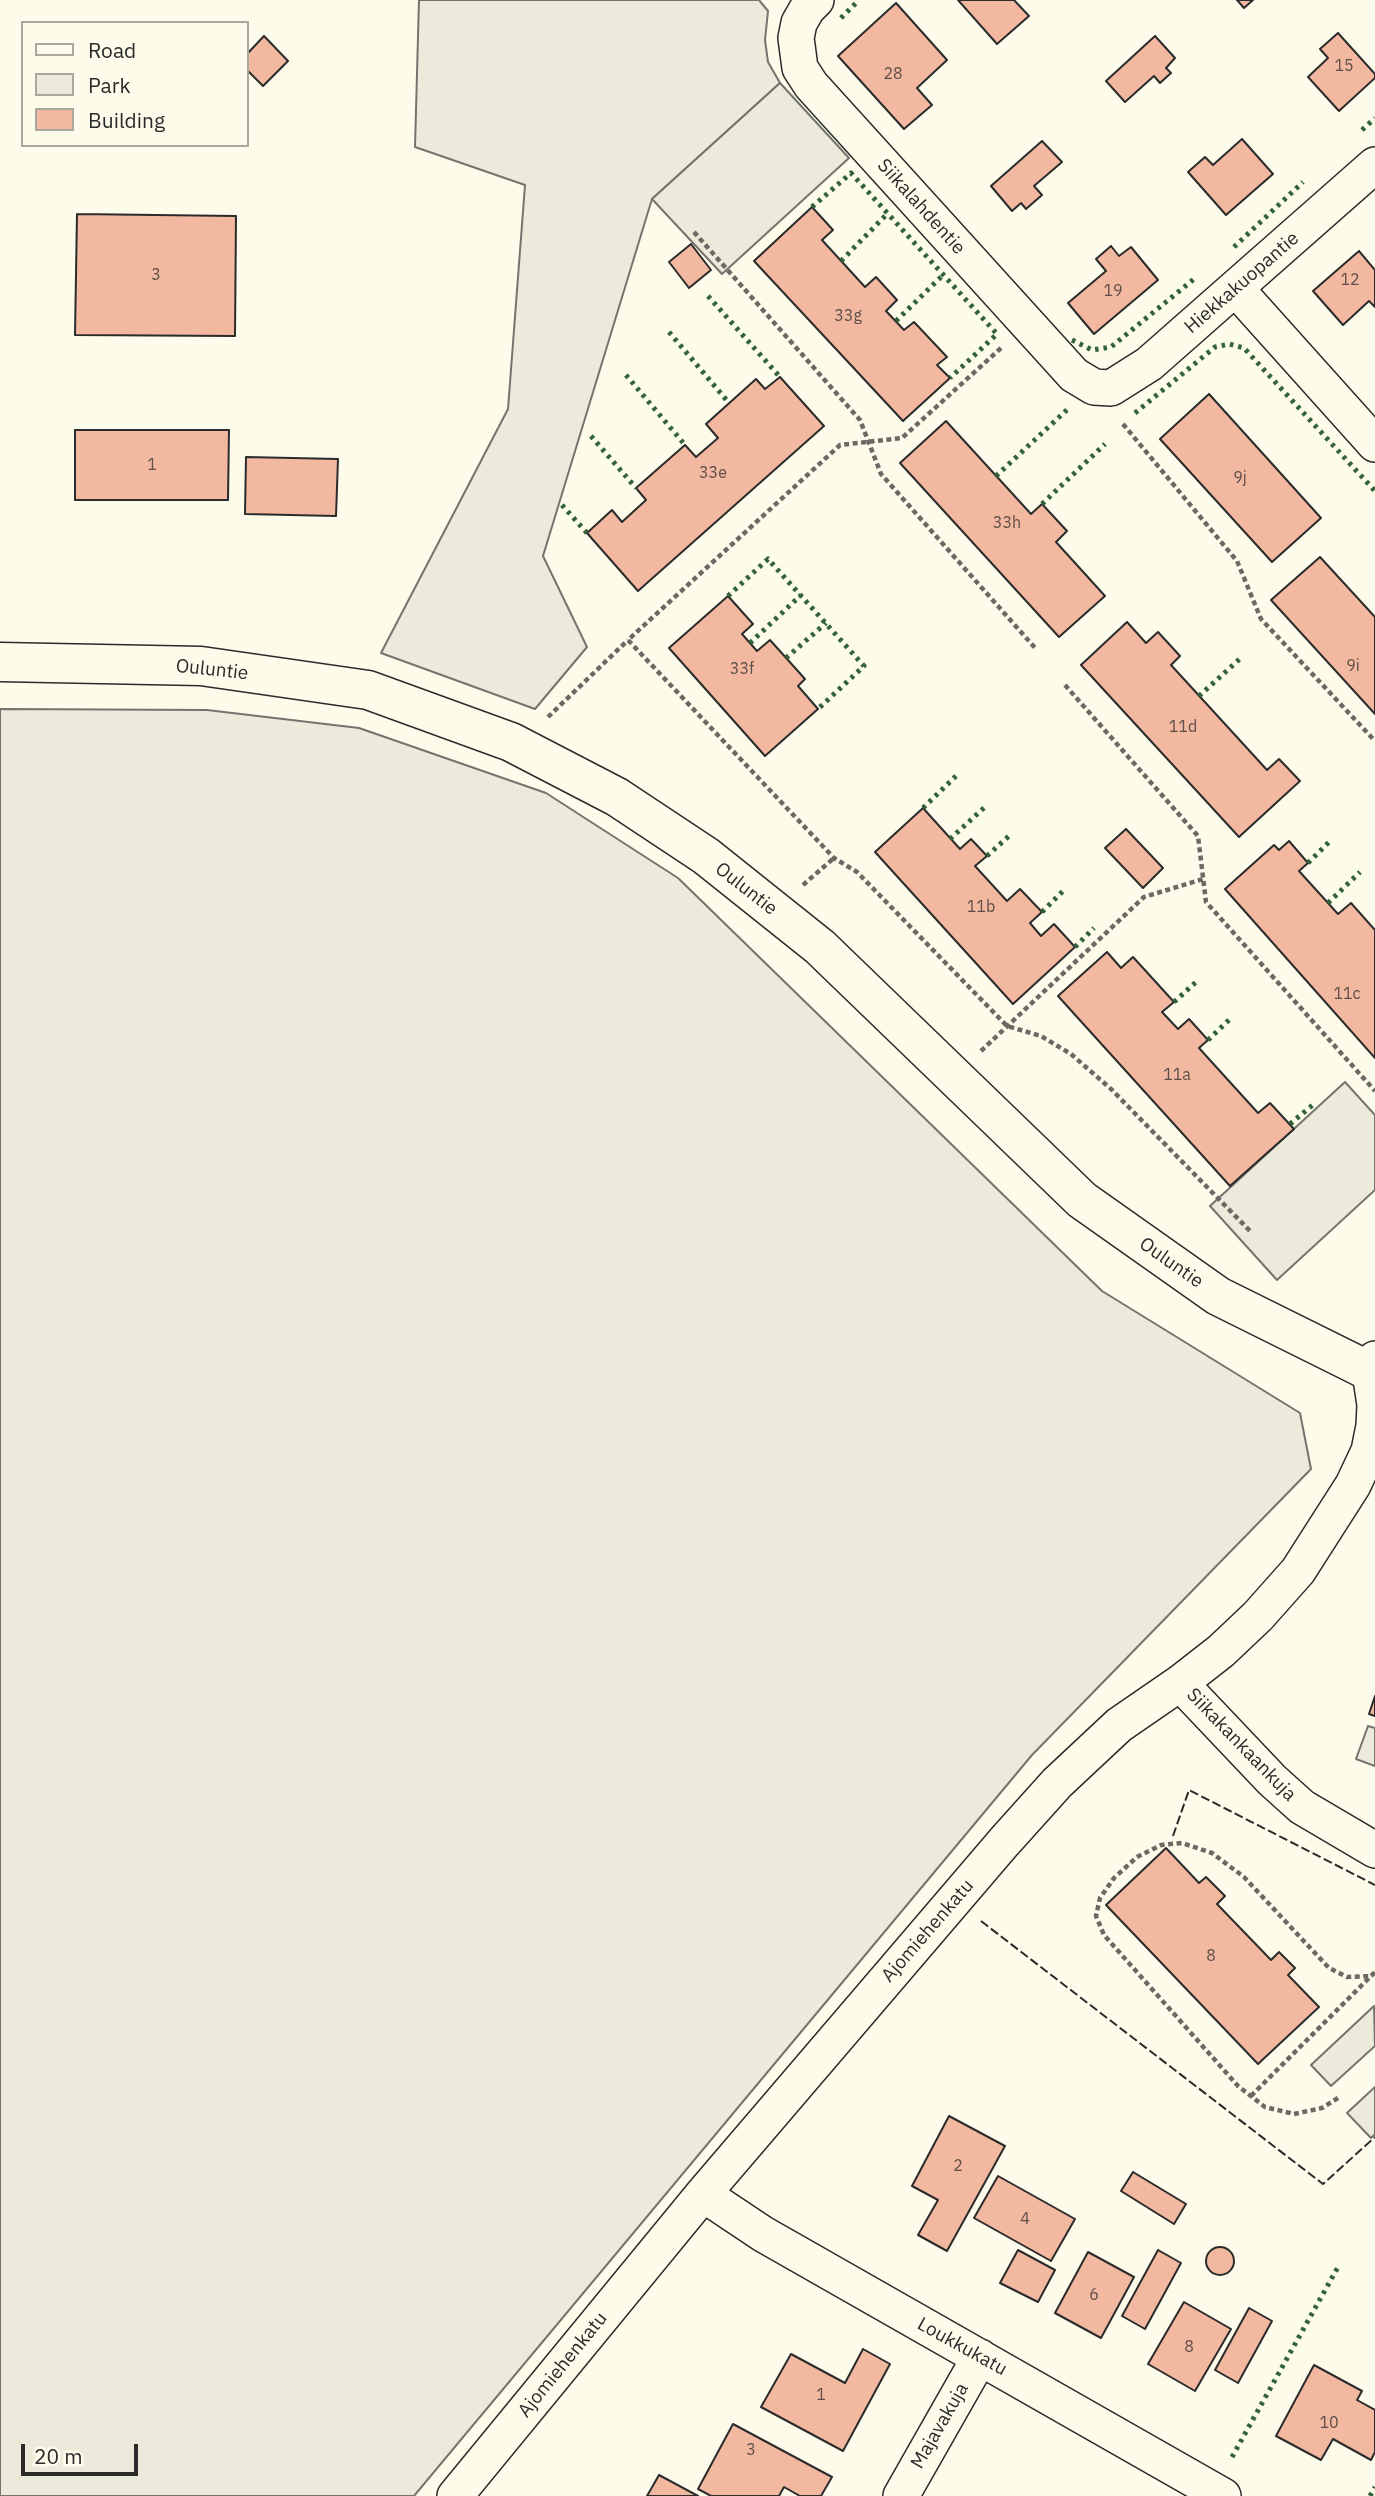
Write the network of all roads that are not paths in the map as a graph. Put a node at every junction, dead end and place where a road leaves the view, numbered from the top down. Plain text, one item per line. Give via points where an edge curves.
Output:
1 (816, 0) edge
2 (1375, 165) edge
3 (1236, 289) junction
4 (1102, 389) joint
5 (1375, 444) edge
6 (0, 662) edge
7 (1373, 1368) edge
8 (1180, 1683) junction
9 (1375, 1850) edge
10 (703, 2194) junction
11 (980, 2357) junction
12 (455, 2496) edge
13 (901, 2496) edge
14 (1223, 2496) edge

1 - 4 street, Siikalahdentie via 799,23 796,38 800,68 811,85 1074,375
2 - 3 street, Hiekkakuopantie
3 - 4 street, Hiekkakuopantie via 1149,364 1120,384
3 - 5 street
6 - 7 street, Ouluntie via 201,666 368,690 518,746 617,797 706,856 820,947 1082,1200 1218,1296
7 - 8 street, Ajomiehenkatu via 1369,1451 1353,1485 1298,1571 1258,1616
8 - 9 street, Siikakankaankuja via 1302,1807
8 - 10 street, Ajomiehenkatu via 1119,1725 1057,1783
10 - 11 street, Loukkukatu via 763,2234
10 - 12 street, Ajomiehenkatu
11 - 13 street, Majavakuja
11 - 14 street, Loukkukatu

